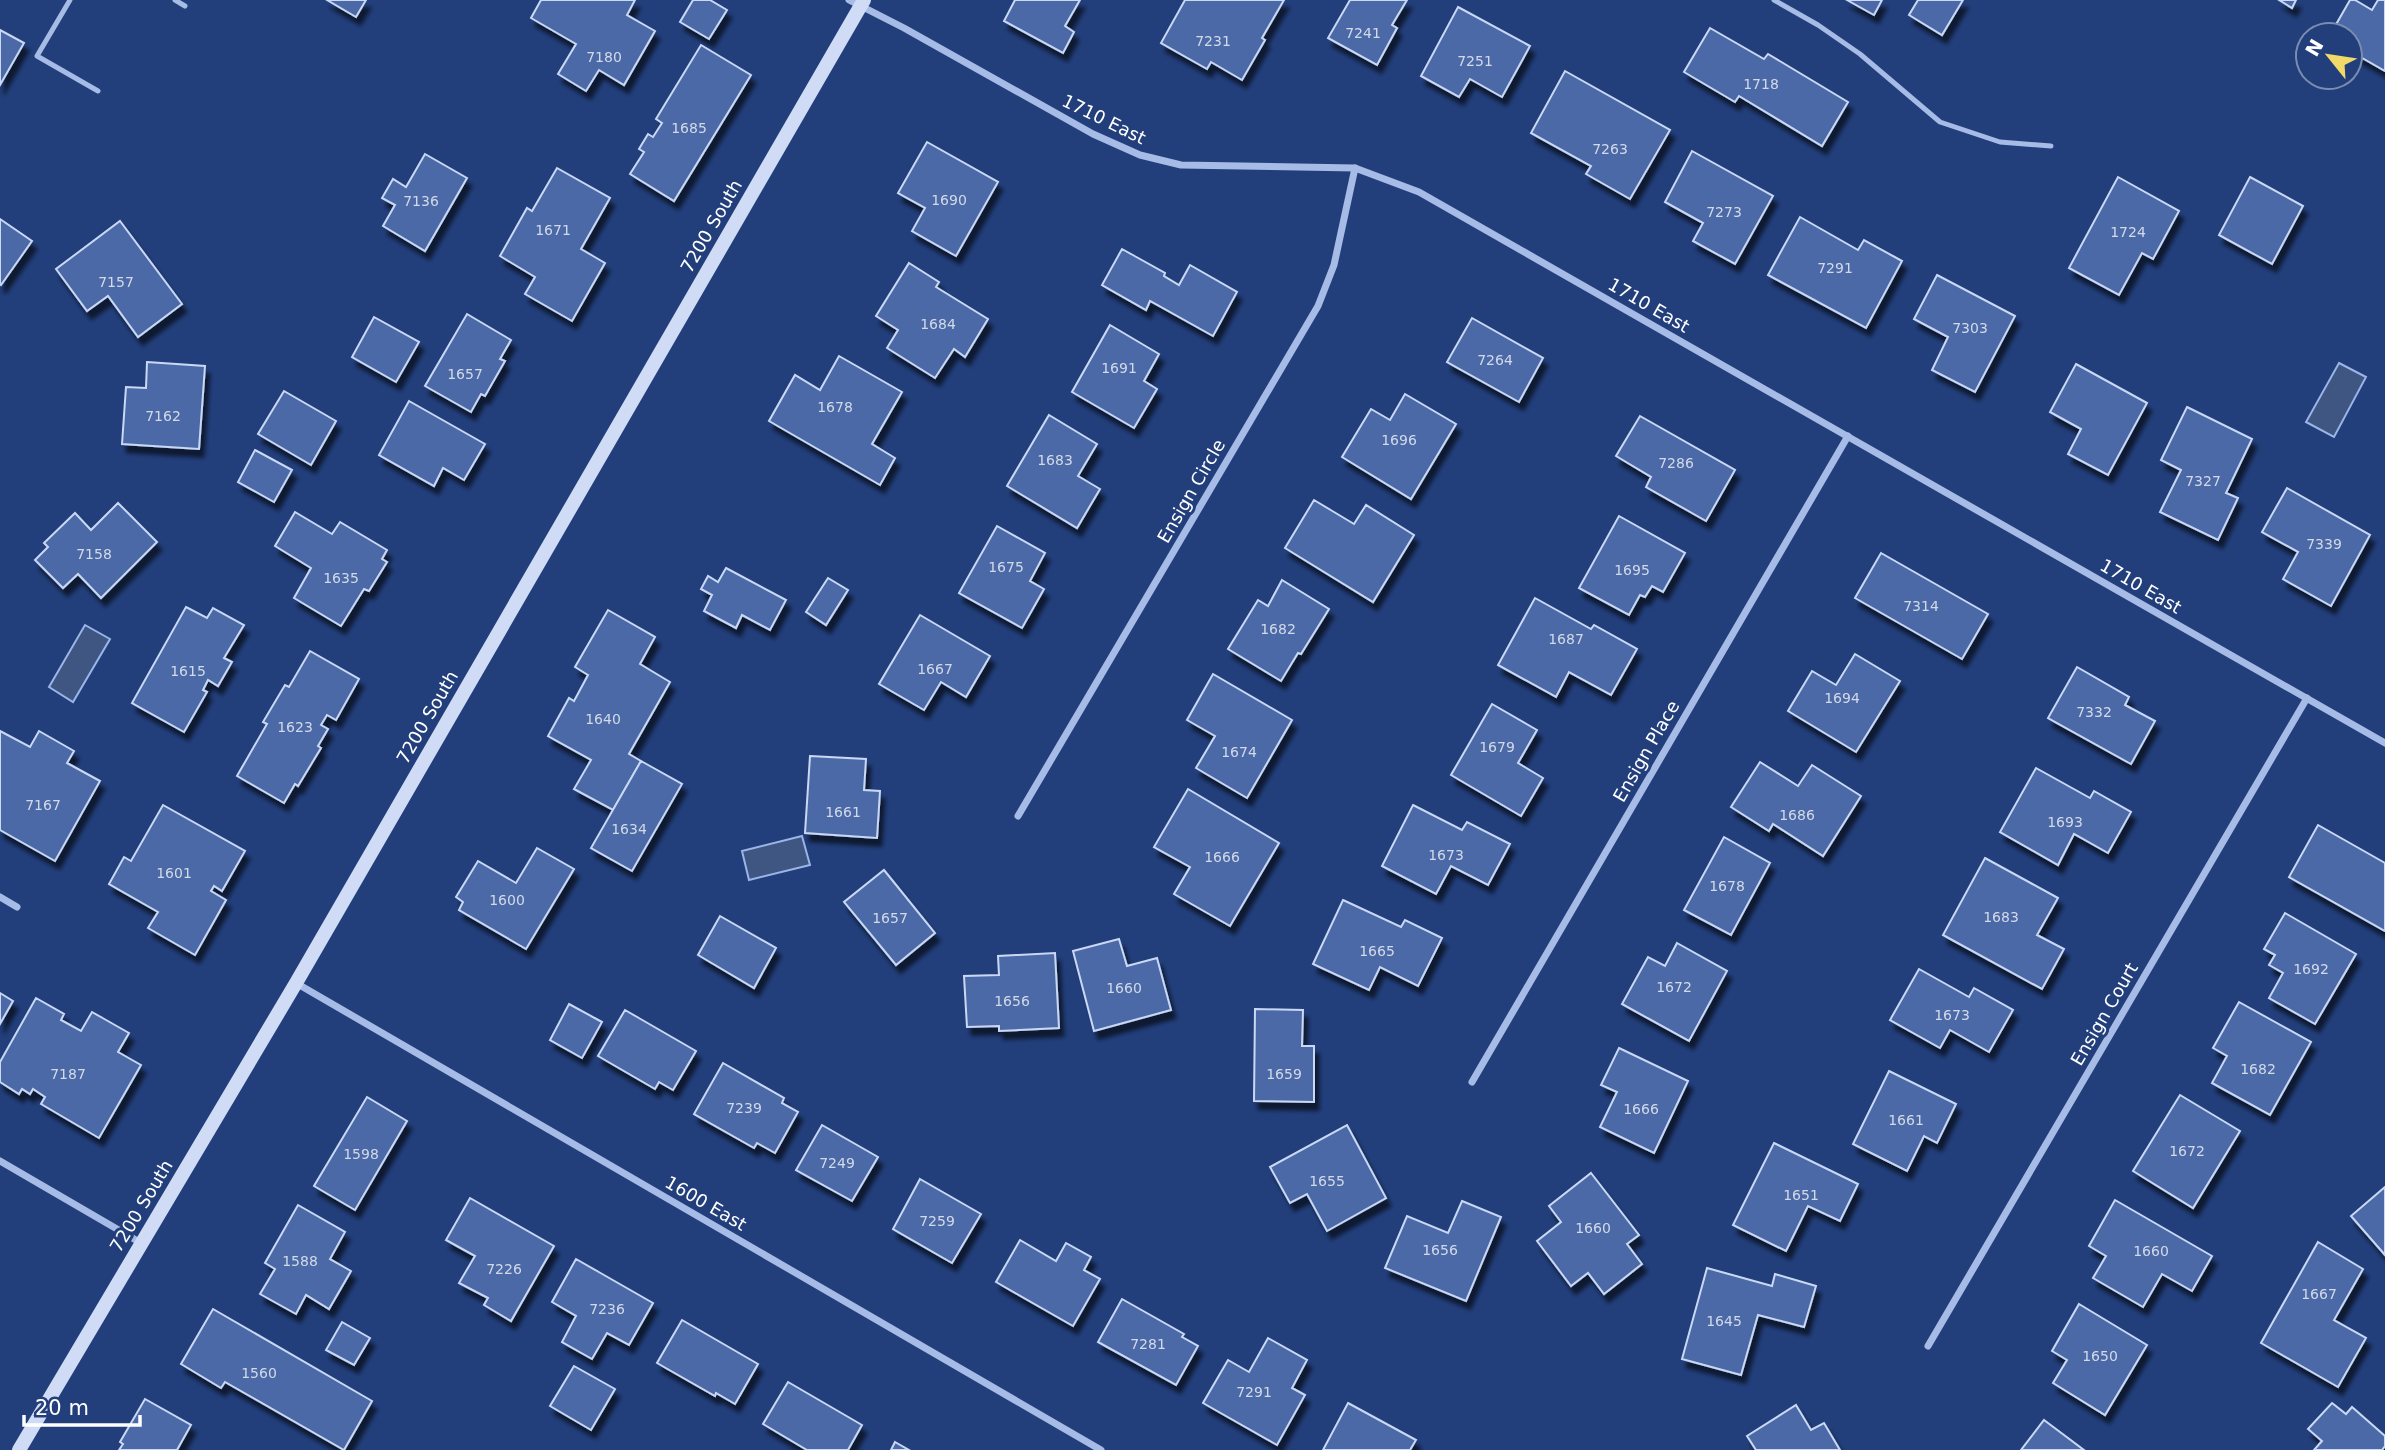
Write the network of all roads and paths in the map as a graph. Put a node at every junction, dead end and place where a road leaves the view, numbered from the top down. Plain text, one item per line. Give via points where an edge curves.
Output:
1 (70, 0) edge
2 (175, 0) edge
3 (1774, 0) edge
4 (858, 2) edge
5 (185, 6) dead end
6 (97, 91) dead end
7 (2051, 146) dead end
8 (1354, 168) junction
9 (1848, 436) junction
10 (2307, 698) junction
11 (2385, 743) edge
12 (1018, 816) dead end
13 (0, 897) edge
14 (17, 907) dead end
15 (296, 983) junction
16 (1472, 1082) dead end
17 (0, 1161) edge
18 (141, 1243) junction
19 (1928, 1346) dead end
20 (19, 1450) edge
21 (1101, 1450) edge

1 - 6 lane via 37,56
2 - 5 lane
3 - 7 lane via 1860,54 1940,122 2000,142
4 - 8 street, 1710 East via 1093,134 1140,155 1181,165
4 - 15 street, 7200 South
8 - 9 street, 1710 East via 1419,192
8 - 12 street, Ensign Circle via 1334,265 1318,306
9 - 10 street, 1710 East
9 - 16 street, Ensign Place
10 - 11 street, 1710 East
10 - 19 street, Ensign Court
13 - 14 street
15 - 18 street, 7200 South
15 - 21 street, 1600 East
17 - 18 street
18 - 20 street, 7200 South

